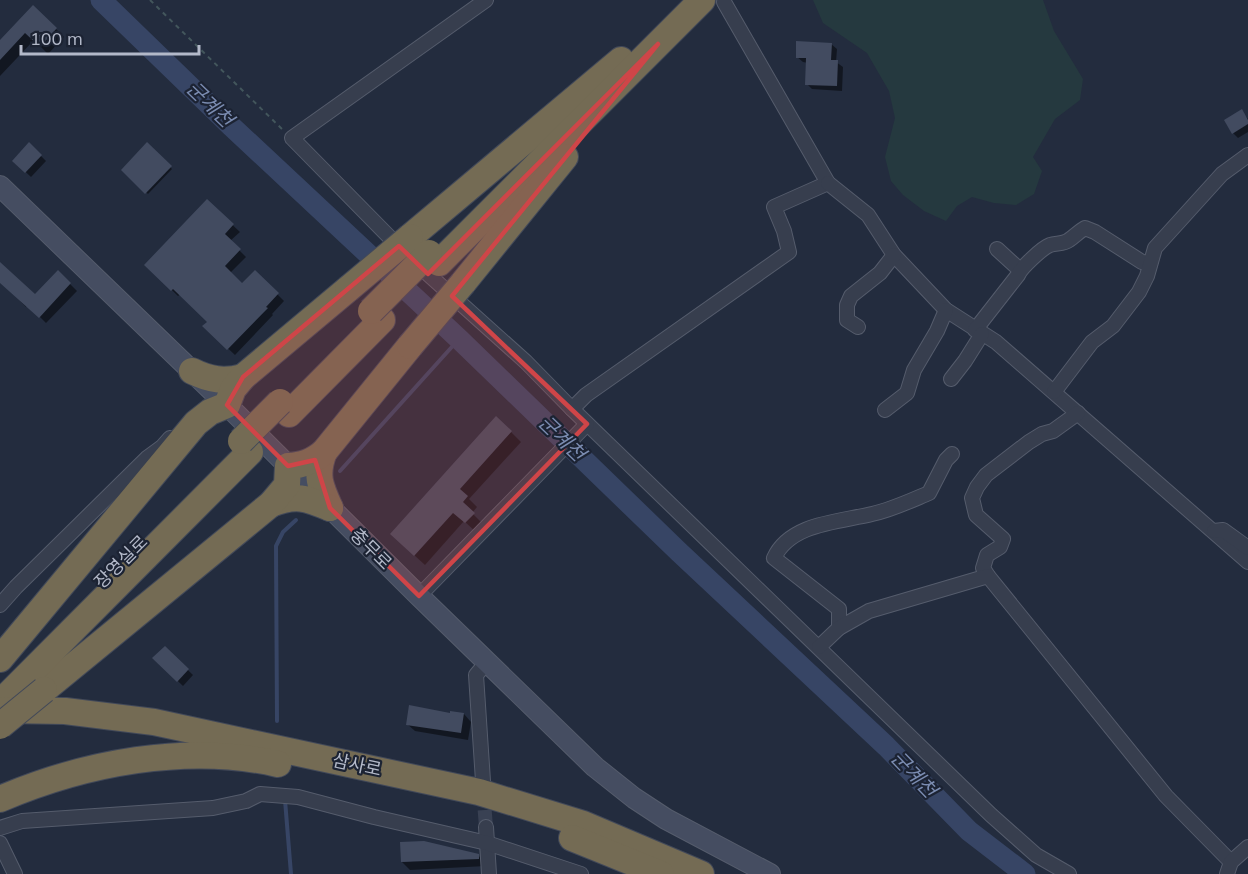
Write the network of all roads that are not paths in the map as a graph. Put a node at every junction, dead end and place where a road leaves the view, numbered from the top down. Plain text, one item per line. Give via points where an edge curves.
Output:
1 (486, 0) edge
2 (682, 0) edge
3 (713, 1) edge
4 (658, 44) junction
5 (1248, 155) edge
6 (828, 183) junction
7 (0, 186) edge
8 (997, 249) dead end
9 (426, 251) junction
10 (894, 255) junction
11 (1150, 263) junction
12 (1020, 270) junction
13 (946, 310) junction
14 (858, 327) dead end
15 (979, 332) junction
16 (192, 371) junction
17 (243, 377) junction
18 (951, 379) dead end
19 (1054, 392) junction
20 (227, 405) junction
21 (573, 409) junction
22 (885, 410) dead end
23 (1078, 413) junction
24 (197, 417) junction
25 (583, 428) junction
26 (324, 452) junction
27 (952, 454) dead end
28 (288, 466) junction
29 (271, 504) junction
30 (330, 508) junction
31 (1212, 531) junction
32 (1248, 548) edge
33 (1248, 562) edge
34 (988, 576) junction
35 (419, 596) junction
36 (0, 605) edge
37 (839, 628) junction
38 (819, 647) junction
39 (0, 659) edge
40 (487, 662) junction
41 (2, 697) edge
42 (0, 726) edge
43 (483, 781) tunnel mouth
44 (0, 800) edge
45 (486, 827) tunnel mouth
46 (0, 828) edge
47 (0, 843) edge
48 (487, 843) junction
49 (1248, 847) edge
50 (1229, 868) edge
51 (15, 874) edge
52 (489, 874) edge
53 (581, 874) edge
54 (661, 874) edge
55 (702, 874) edge
56 (770, 874) edge
57 (1069, 874) edge

1 - 21 street via 292,138 409,257
2 - 9 highway
3 - 4 highway
3 - 6 street
4 - 9 highway
4 - 26 highway, bridge
5 - 11 street via 1222,174 1155,248
6 - 10 street via 868,215
6 - 21 street via 774,207 789,252 586,394
7 - 16 street, 충무로
8 - 12 street
9 - 17 highway, bridge via 348,289
9 - 41 highway, 장영실로 via 377,315
10 - 13 street
10 - 14 street via 880,273 851,296 847,320
11 - 12 street via 1085,228 1068,241 1043,249
11 - 19 street via 1148,276 1123,315 1092,342
12 - 15 street
13 - 15 street
13 - 22 street via 914,370 907,393
15 - 18 street
15 - 19 street
16 - 17 highway via 229,381
16 - 20 street, 충무로
16 - 24 highway via 199,400
17 - 20 highway
19 - 23 street
20 - 24 highway
20 - 28 street, 충무로
21 - 25 street
23 - 31 street
23 - 34 street via 1029,442 986,475 977,487 972,498 976,515 1004,539 1000,547 987,555 983,568
24 - 36 street via 186,420
24 - 39 highway
25 - 35 street
25 - 38 street
26 - 28 highway via 303,465
26 - 30 highway via 318,473
27 - 37 street via 928,493 873,514 824,523 780,546 774,558 840,609
28 - 29 highway via 285,489
28 - 30 street, 충무로
29 - 30 highway via 299,497
29 - 42 highway, bridge
30 - 35 street, 충무로
31 - 32 street via 1222,530
31 - 33 street
34 - 37 street via 869,612
34 - 50 street
35 - 40 street, 충무로
37 - 38 street
38 - 57 street via 991,815 1036,855
40 - 43 street via 476,675
40 - 56 street, 충무로 via 595,767 634,798
41 - 55 highway, 삼사로 via 65,711 154,722 479,792 583,824
44 - 54 highway, 삼사로 via 101,765 206,756 264,761 476,808 565,836
45 - 48 street
46 - 48 street via 22,820 213,808 260,794 298,797
47 - 51 street
48 - 52 street
48 - 53 street
49 - 50 street

